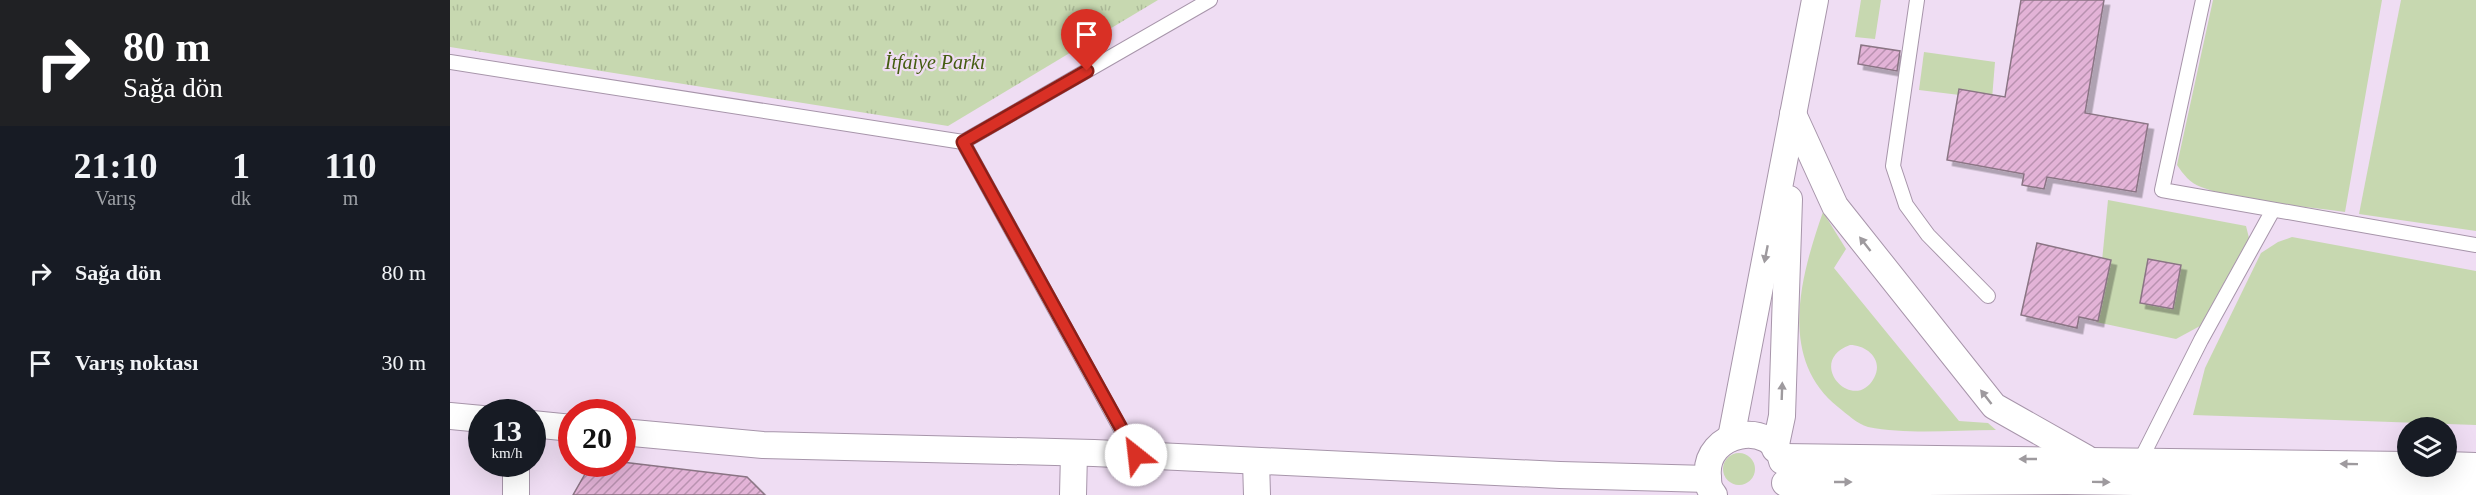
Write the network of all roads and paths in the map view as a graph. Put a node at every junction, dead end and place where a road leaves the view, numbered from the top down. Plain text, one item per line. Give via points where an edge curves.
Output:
1 (1210, 0) edge
2 (1815, 0) edge
3 (1917, 0) edge
4 (2203, 0) edge
5 (450, 62) edge
6 (1792, 114) junction
7 (963, 142) junction
8 (2273, 210) junction
9 (2476, 245) edge
10 (1988, 296) dead end
11 (450, 416) edge
12 (468, 418) edge
13 (636, 433) edge
14 (1731, 438) junction
15 (1074, 453) junction
16 (1779, 453) junction
17 (1136, 455) junction
18 (2089, 460) junction
19 (1256, 461) junction
20 (2140, 461) junction
21 (2397, 465) edge
22 (2476, 466) edge
23 (516, 477) edge
24 (2459, 484) edge
25 (1560, 485) edge
26 (1711, 487) edge
27 (2065, 488) edge
28 (1781, 489) edge
29 (2222, 490) edge
30 (516, 495) edge
31 (1073, 495) edge
32 (1257, 495) edge

1 - 7 lane
2 - 6 street
3 - 10 lane via 1893,166 1906,205 1928,235
4 - 8 lane via 2162,190
5 - 7 lane
6 -> 14 street
16 -> 6 street
18 -> 6 street via 1994,406 1835,206
7 - 17 lane
8 - 9 lane
8 - 20 lane
11 - 12 street
13 - 15 street via 763,445
14 - 16 street via 1742,434 1766,439
14 - 26 street via 1719,443 1707,465
15 - 17 street
15 - 31 street
18 -> 16 street
16 - 28 street
17 - 19 street
18 - 20 street
19 - 25 street
19 - 32 street
21 -> 20 street
22 - 24 street
23 - 30 street
24 - 29 street
25 - 26 street
28 -> 27 street
27 -> 29 street

